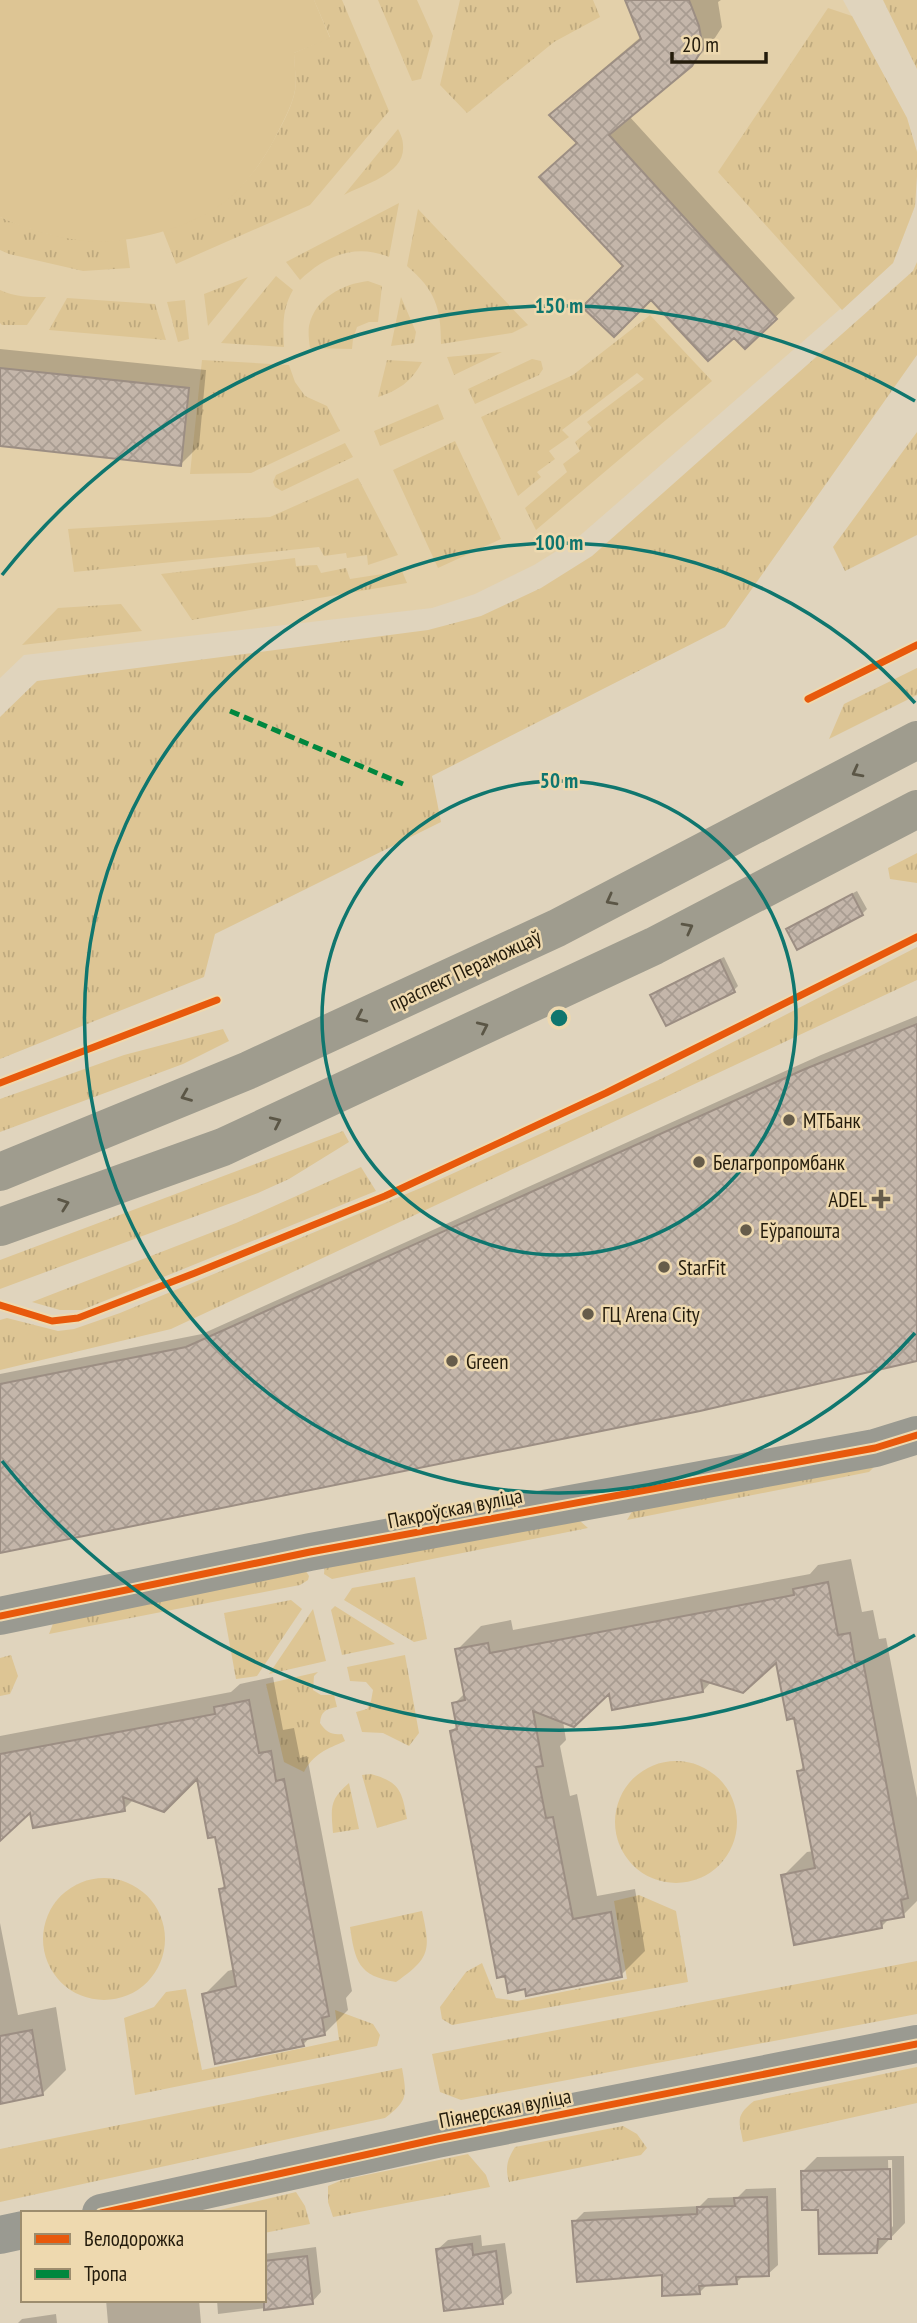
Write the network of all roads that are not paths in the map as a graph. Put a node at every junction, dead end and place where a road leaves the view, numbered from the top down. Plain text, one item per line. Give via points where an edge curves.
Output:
1 (917, 740) edge
2 (917, 809) edge
3 (0, 1172) edge
4 (0, 1227) edge
5 (917, 1435) edge
6 (17, 1613) edge
7 (917, 2044) edge
8 (110, 2211) edge
9 (21, 2230) edge
10 (0, 2235) edge

1 -> 3 main road, праспект Пераможцаў via 557,928 249,1070
4 -> 2 main road via 223,1147 654,946
5 - 6 street, Пакроўская вуліца via 875,1448 310,1552
7 - 8 street, Піянерская вуліца via 437,2139
9 - 10 street

